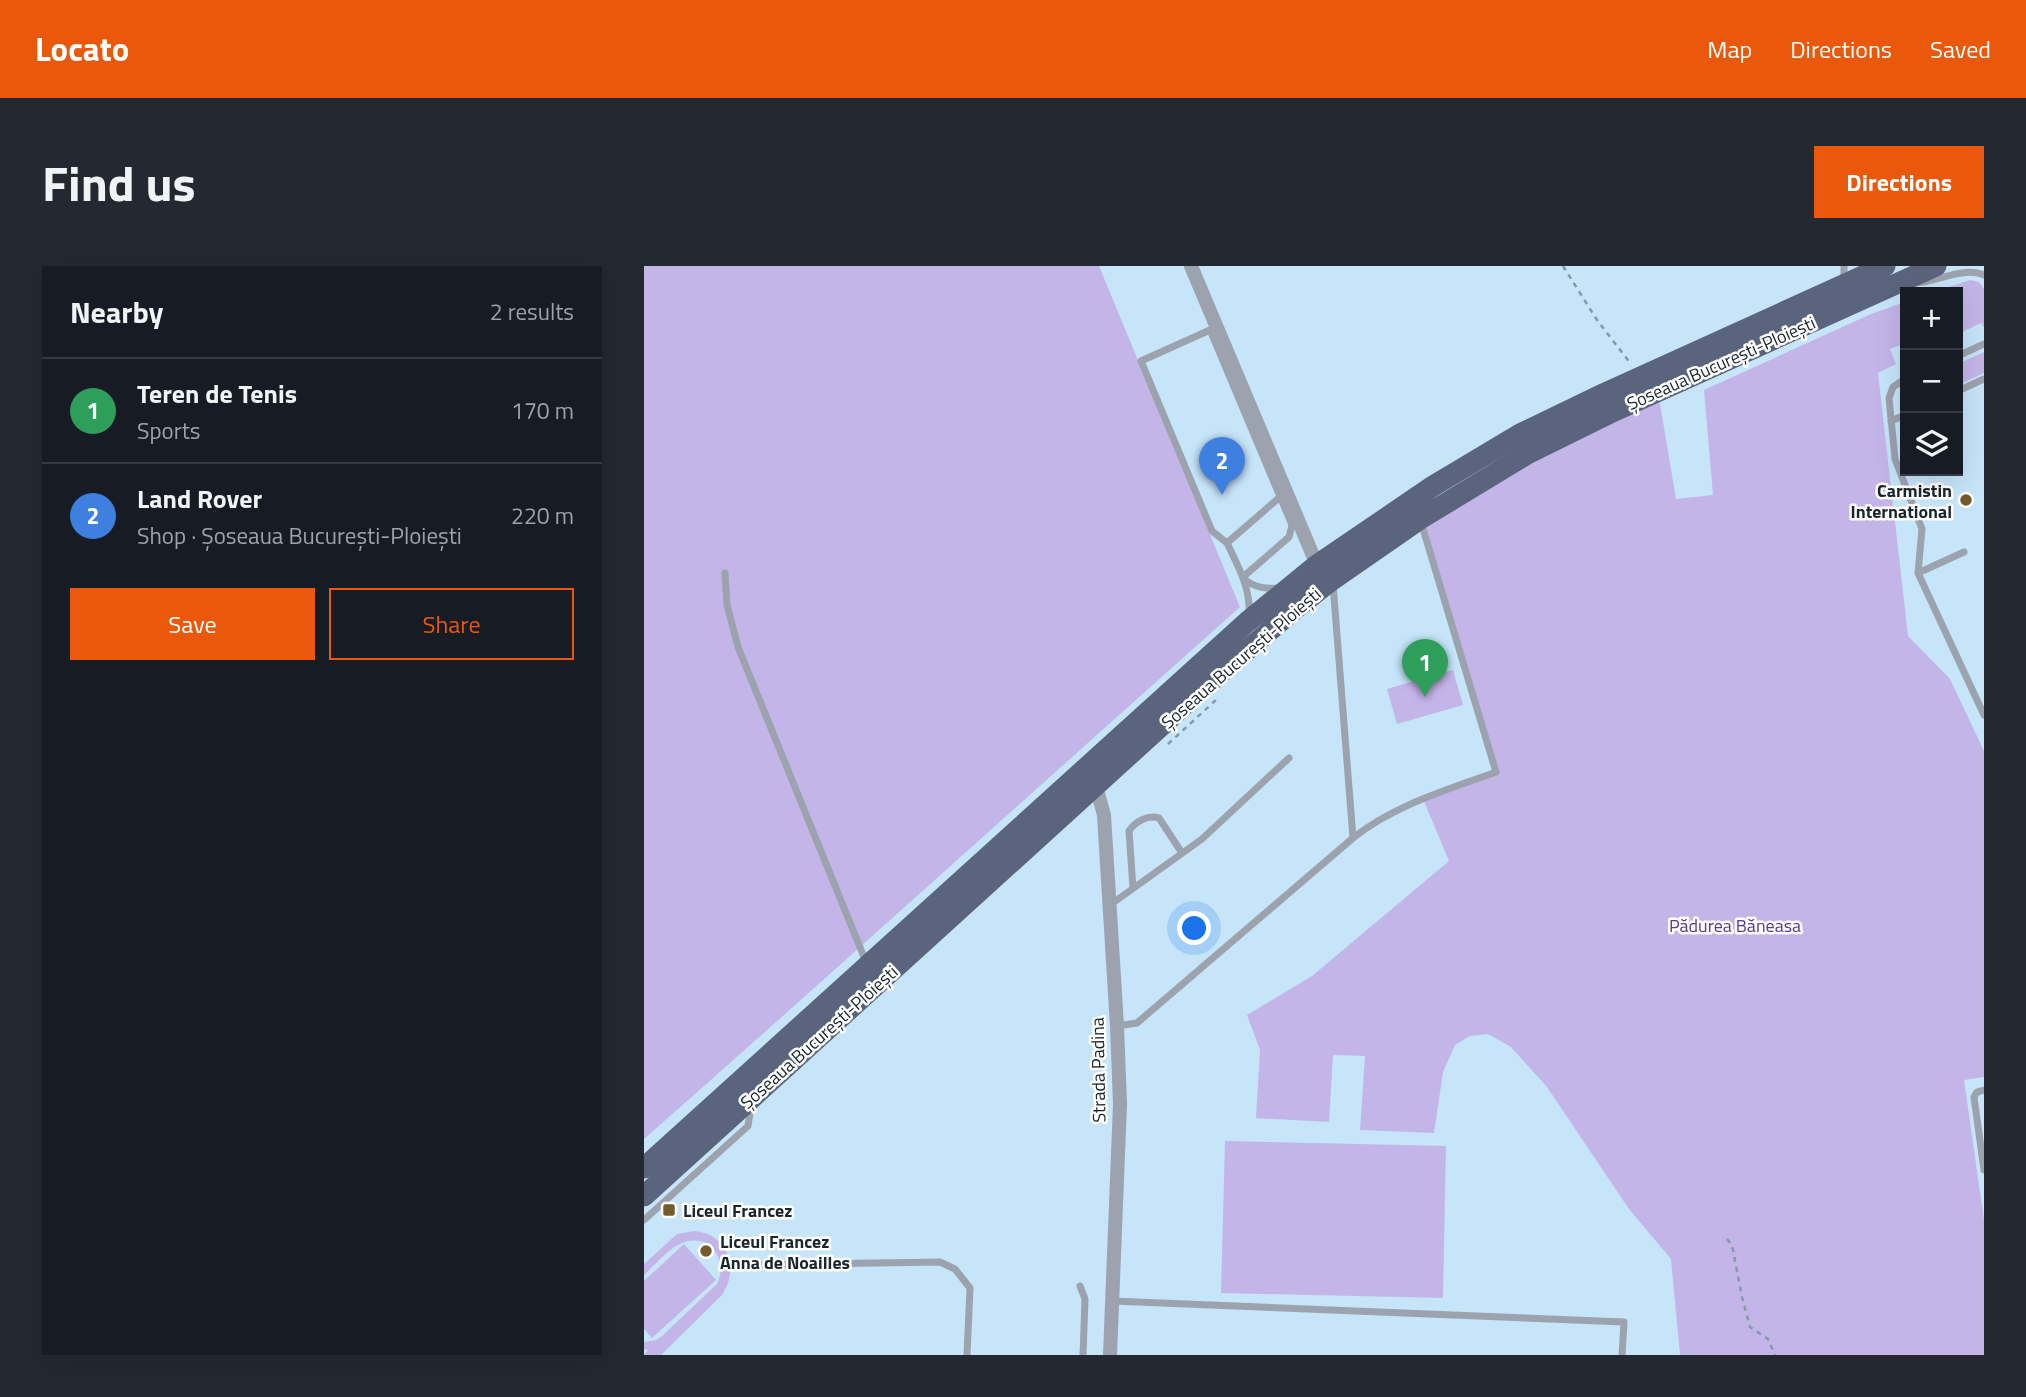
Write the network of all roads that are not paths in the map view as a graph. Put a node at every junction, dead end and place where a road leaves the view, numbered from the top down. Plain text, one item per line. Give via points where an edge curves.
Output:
1 (1191, 266) edge
2 (1936, 266) edge
3 (1844, 275) edge
4 (1984, 275) edge
5 (1890, 276) edge
6 (1984, 344) edge
7 (1963, 354) edge
8 (1984, 379) edge
9 (1900, 382) edge
10 (1963, 389) edge
11 (1900, 417) edge
12 (1891, 421) junction
13 (1280, 497) junction
14 (1420, 519) junction
15 (1227, 543) junction
16 (1964, 552) dead end
17 (1317, 565) junction
18 (725, 573) dead end
19 (1918, 573) junction
20 (1242, 577) junction
21 (1332, 580) junction
22 (1288, 588) junction
23 (1247, 622) junction
24 (1984, 715) edge
25 (1289, 758) dead end
26 (1096, 786) junction
27 (1353, 838) junction
28 (1182, 853) junction
29 (1133, 888) junction
30 (1110, 905) junction
31 (867, 967) junction
32 (1117, 1026) junction
33 (1984, 1090) edge
34 (753, 1097) junction
35 (644, 1168) edge
36 (1984, 1170) edge
37 (644, 1196) edge
38 (644, 1220) edge
39 (751, 1265) dead end
40 (1080, 1286) dead end
41 (1112, 1301) junction
42 (967, 1355) edge
43 (1083, 1355) edge
44 (1110, 1355) edge
45 (1622, 1355) edge

1 - 17 street
2 - 5 highway, Șoseaua București-Ploiești
3 - 5 highway, Șoseaua București-Ploiești
3 - 17 highway, Șoseaua București-Ploiești via 1520,434
4 - 5 lane via 1964,271 1930,282
5 - 14 highway, Șoseaua București-Ploiești via 1529,453
6 - 7 lane
8 - 10 lane
9 - 12 lane via 1890,392
11 - 12 lane
12 - 19 lane via 1895,459 1922,529
13 - 15 lane
13 - 15 lane via 1210,330 1141,360 1212,531
13 - 20 lane via 1292,533
14 - 21 highway, Șoseaua București-Ploiești
14 - 27 lane via 1496,772 1373,822
15 - 20 lane
16 - 19 lane
17 - 22 highway, Șoseaua București-Ploiești
18 - 31 lane via 727,605 738,647
19 - 24 lane
20 - 22 lane via 1261,588
20 - 23 lane via 1249,605
21 - 26 highway, Șoseaua București-Ploiești via 1223,670
21 - 27 lane
22 - 23 highway, Șoseaua București-Ploiești
23 - 31 highway, Șoseaua București-Ploiești
25 - 28 lane
26 - 30 street, Strada Padina via 1104,815
26 - 34 highway, Șoseaua București-Ploiești
27 - 32 lane via 1137,1023
28 - 29 lane
28 - 29 lane via 1158,818 1151,816 1134,824 1129,831
29 - 30 lane
30 - 32 street, Strada Padina
31 - 35 highway, Șoseaua București-Ploiești
32 - 41 street, Strada Padina via 1120,1104
33 - 36 lane via 1974,1101
34 - 37 highway, Șoseaua București-Ploiești
34 - 38 lane via 748,1126
39 - 42 lane via 940,1262 955,1269 970,1287
40 - 43 lane
41 - 44 street, Strada Padina
41 - 45 lane via 1624,1322

